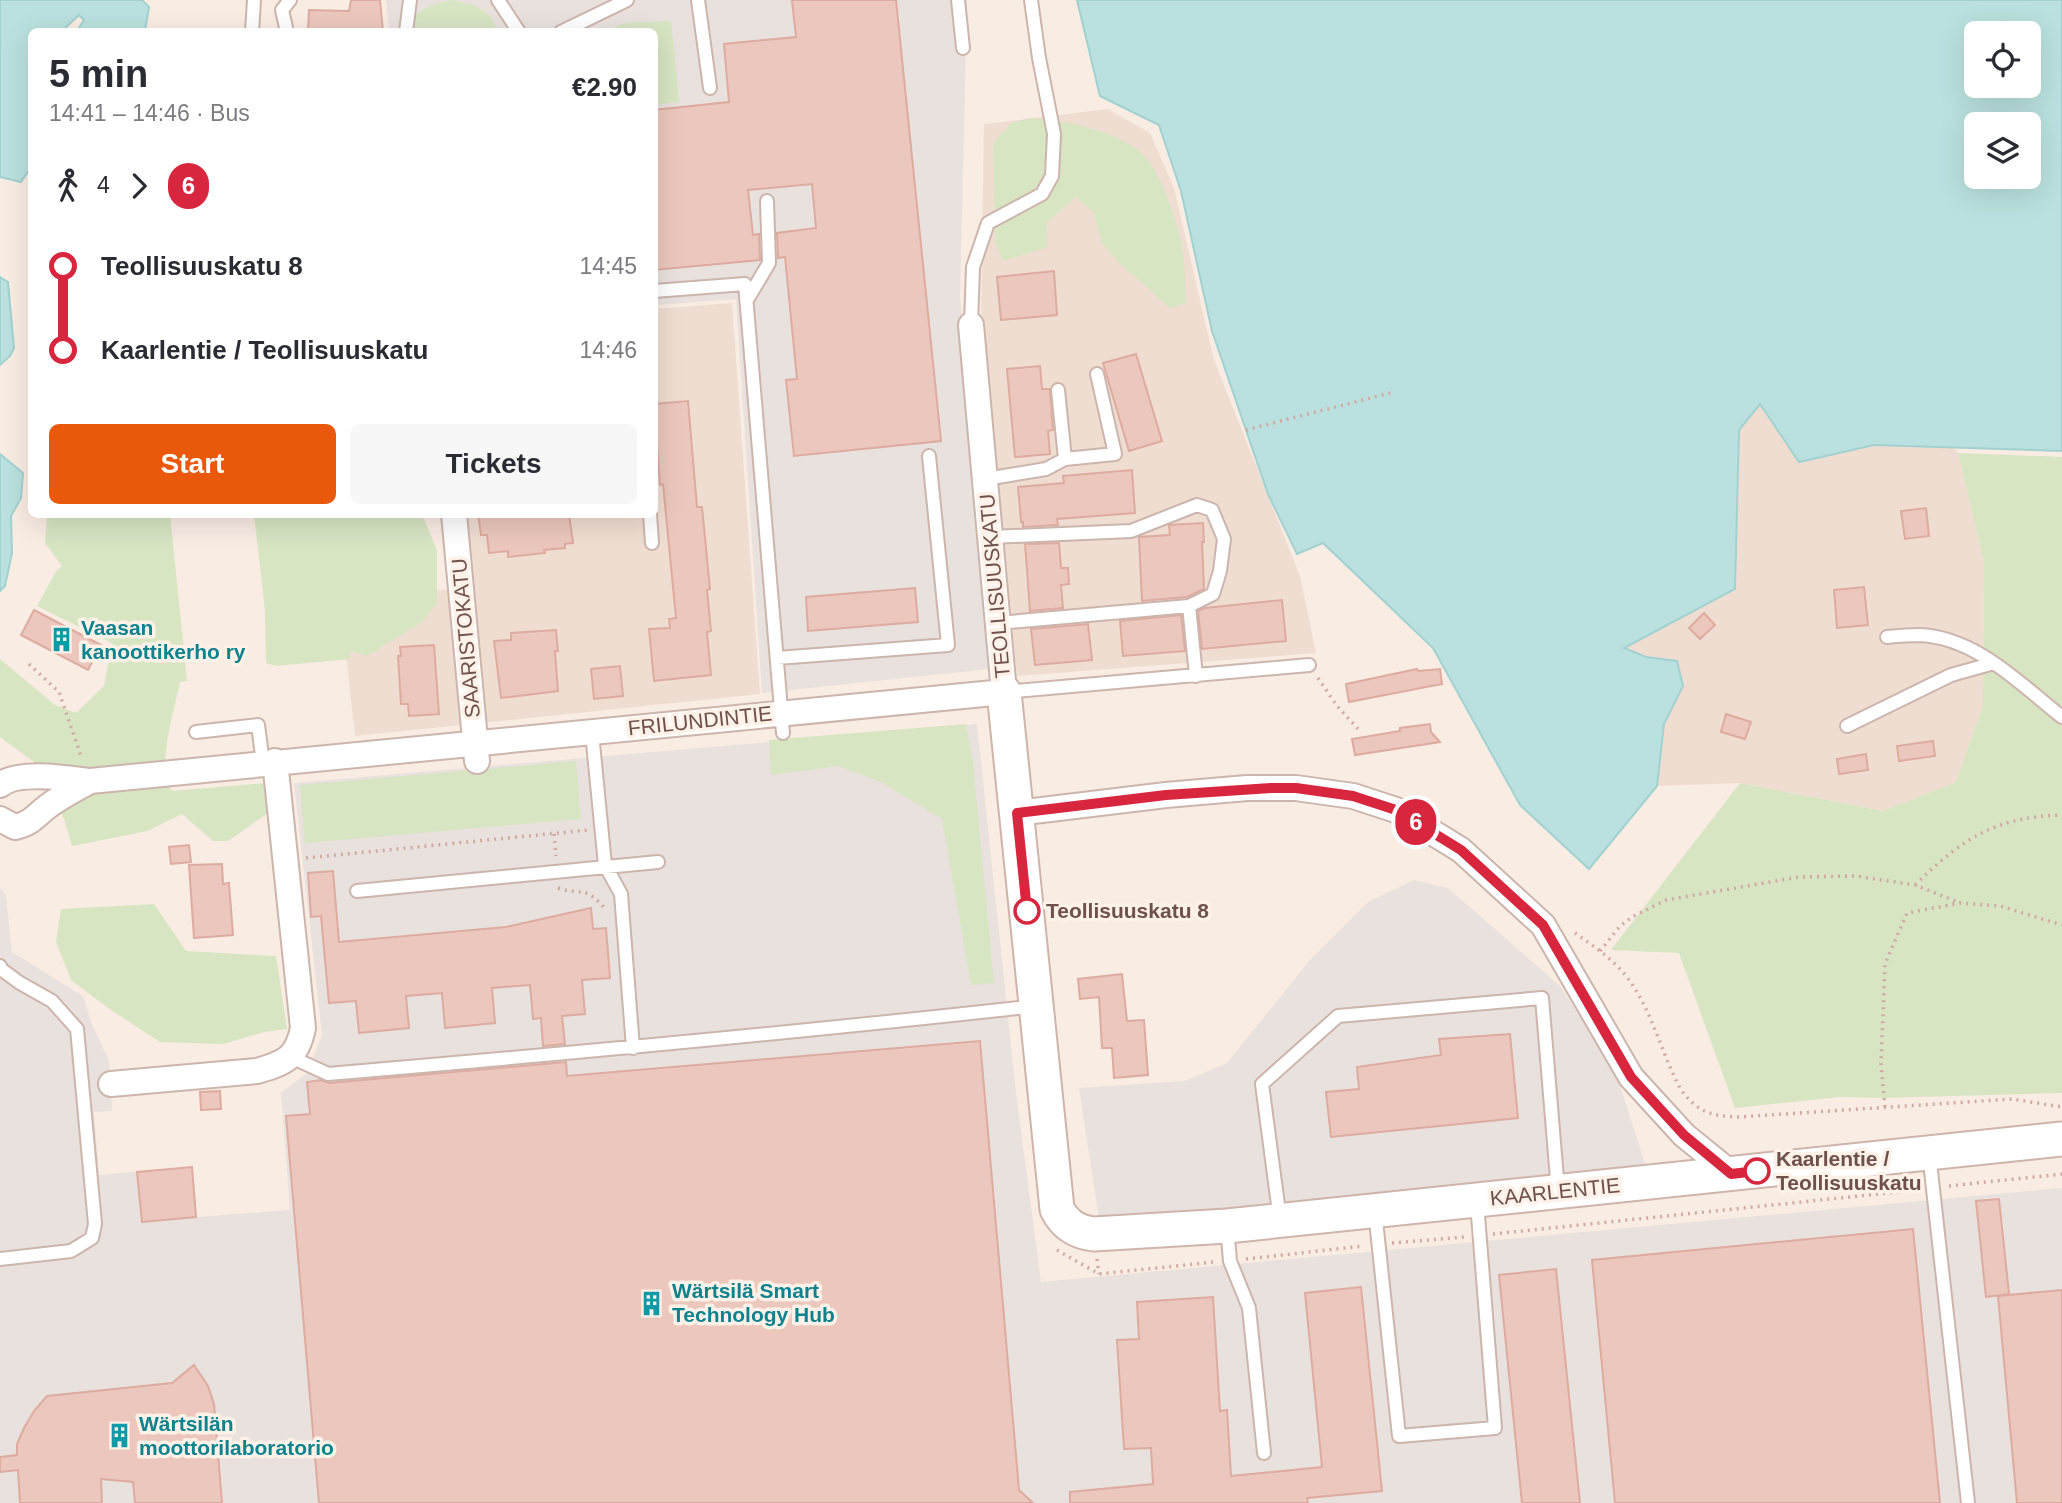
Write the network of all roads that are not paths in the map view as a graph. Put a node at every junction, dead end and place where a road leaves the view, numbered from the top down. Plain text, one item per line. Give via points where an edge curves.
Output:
1 (254, 0) edge
2 (290, 0) edge
3 (410, 0) edge
4 (498, 0) edge
5 (627, 0) edge
6 (698, 0) edge
7 (958, 0) edge
8 (1031, 0) edge
9 (251, 28) edge
10 (286, 28) edge
11 (406, 28) edge
12 (516, 28) edge
13 (569, 28) edge
14 (963, 48) dead end
15 (710, 88) dead end
16 (767, 201) dead end
17 (658, 291) edge
18 (747, 301) junction
19 (971, 325) joint
20 (1097, 374) dead end
21 (1058, 390) dead end
22 (929, 456) dead end
23 (1065, 459) junction
24 (986, 479) junction
25 (454, 518) edge
26 (650, 518) edge
27 (991, 537) junction
28 (652, 543) dead end
29 (1189, 606) junction
30 (998, 622) junction
31 (1887, 637) dead end
32 (777, 658) junction
33 (1994, 663) junction
34 (1309, 665) road end
35 (1196, 676) junction
36 (1004, 692) junction
37 (2062, 717) edge
38 (782, 723) junction
39 (1847, 726) dead end
40 (196, 732) dead end
41 (592, 733) junction
42 (476, 752) junction
43 (269, 762) junction
44 (90, 781) junction
45 (0, 785) edge
46 (1017, 813) junction
47 (1, 822) edge
48 (658, 862) dead end
49 (605, 866) junction
50 (357, 891) dead end
51 (0, 965) edge
52 (1038, 1006) junction
53 (633, 1048) junction
54 (291, 1057) junction
55 (96, 1085) junction
56 (2062, 1139) edge
57 (1929, 1153) junction
58 (1731, 1174) junction
59 (1558, 1191) junction
60 (1476, 1200) junction
61 (1057, 1209) joint
62 (1375, 1210) junction
63 (1280, 1220) junction
64 (1227, 1226) junction
65 (0, 1259) edge
66 (1264, 1452) dead end
67 (1968, 1503) edge

1 - 9 lane
2 - 10 lane via 282,10
3 - 11 lane
4 - 12 lane
5 - 13 lane
6 - 15 lane
7 - 14 lane
8 - 19 lane, TEOLLISUUSKATU via 1054,134 1052,176 1042,194 988,223 973,267
16 - 18 lane via 769,262
17 - 18 lane via 745,284
18 - 32 lane
19 - 24 street, TEOLLISUUSKATU
20 - 23 lane via 1115,454
21 - 23 lane
22 - 32 lane via 948,645
23 - 24 lane via 1046,469
24 - 27 street, TEOLLISUUSKATU
25 - 42 street, SAARISTOKATU
26 - 28 lane
27 - 29 lane via 1131,531 1197,505 1212,510 1224,539 1220,572 1213,594
27 - 30 street, TEOLLISUUSKATU
29 - 30 lane
29 - 35 lane
30 - 36 street, TEOLLISUUSKATU
31 - 33 lane via 1921,635 1970,647
32 - 38 lane
33 - 37 lane
33 - 39 lane via 1951,675
34 - 35 lane, FRILUNDINTIE
35 - 36 lane, FRILUNDINTIE
36 - 38 street, FRILUNDINTIE
36 - 46 street, TEOLLISUUSKATU
38 - 41 street, FRILUNDINTIE
40 - 43 lane via 258,725
41 - 42 street, FRILUNDINTIE
41 - 49 lane
42 - 43 street, FRILUNDINTIE
43 - 44 street, FRILUNDINTIE
43 - 54 street via 303,1028 300,1045
44 - 45 street, FRILUNDINTIE via 22,777
44 - 47 street, FRILUNDINTIE via 26,824 15,827
46 - 52 street, TEOLLISUUSKATU
46 - 58 street via 1247,788 1353,796 1396,810 1461,850 1543,925 1631,1077 1684,1135
48 - 49 lane
49 - 50 lane
49 - 53 lane via 621,894
51 - 55 lane via 20,984 52,1001 77,1029
52 - 53 lane
52 - 61 street, TEOLLISUUSKATU
53 - 54 lane via 328,1074
54 - 55 street via 257,1071
55 - 65 lane via 92,1238 71,1251
56 - 57 street, KAARLENTIE
57 - 58 street, KAARLENTIE
57 - 67 lane
58 - 59 street, KAARLENTIE
59 - 60 street, KAARLENTIE
59 - 63 lane via 1542,998 1338,1016 1262,1084
60 - 62 street, KAARLENTIE
60 - 62 lane via 1495,1428 1399,1436
61 - 64 street, KAARLENTIE via 1063,1221 1094,1234
62 - 63 street, KAARLENTIE
63 - 64 street, KAARLENTIE
64 - 66 lane via 1230,1261 1249,1308

